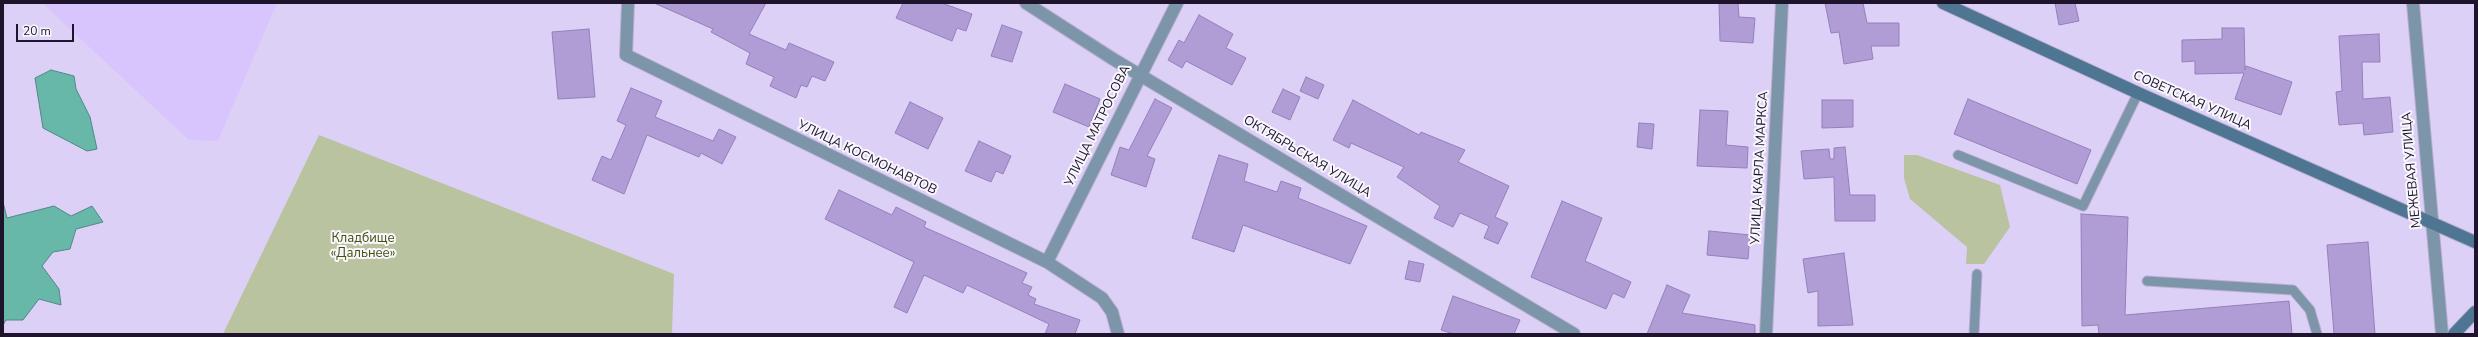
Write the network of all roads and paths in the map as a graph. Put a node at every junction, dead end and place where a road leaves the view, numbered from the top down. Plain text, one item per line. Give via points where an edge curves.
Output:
1 (628, 3) edge
2 (1026, 3) edge
3 (1176, 3) edge
4 (1782, 3) edge
5 (1943, 3) edge
6 (2413, 3) edge
7 (1139, 74) junction
8 (2138, 93) junction
9 (1958, 155) dead end
10 (2430, 223) junction
11 (2475, 242) edge
12 (1046, 262) junction
13 (1977, 274) dead end
14 (2147, 281) dead end
15 (2475, 312) edge
16 (1118, 334) edge
17 (1574, 334) edge
18 (1766, 334) edge
19 (1974, 334) edge
20 (2317, 334) edge
21 (2442, 334) edge
22 (2454, 334) edge

1 - 12 street, УЛИЦА КОСМОНАВТОВ via 626,55
2 - 7 street, ОКТЯБРЬСКАЯ УЛИЦА
3 - 7 street, УЛИЦА МАТРОСОВА
4 - 18 street, УЛИЦА КАРЛА МАРКСА
5 - 8 street, СОВЕТСКАЯ УЛИЦА
6 - 10 street, МЕЖЕВАЯ УЛИЦА
7 - 12 street, УЛИЦА МАТРОСОВА
7 - 17 street, ОКТЯБРЬСКАЯ УЛИЦА
8 - 9 lane via 2083,206
8 - 10 street, СОВЕТСКАЯ УЛИЦА
10 - 11 street, СОВЕТСКАЯ УЛИЦА
10 - 21 street, МЕЖЕВАЯ УЛИЦА
12 - 16 street, УЛИЦА КОСМОНАВТОВ via 1102,298 1112,312
13 - 19 lane
14 - 20 lane via 2293,290 2310,310
15 - 22 street

